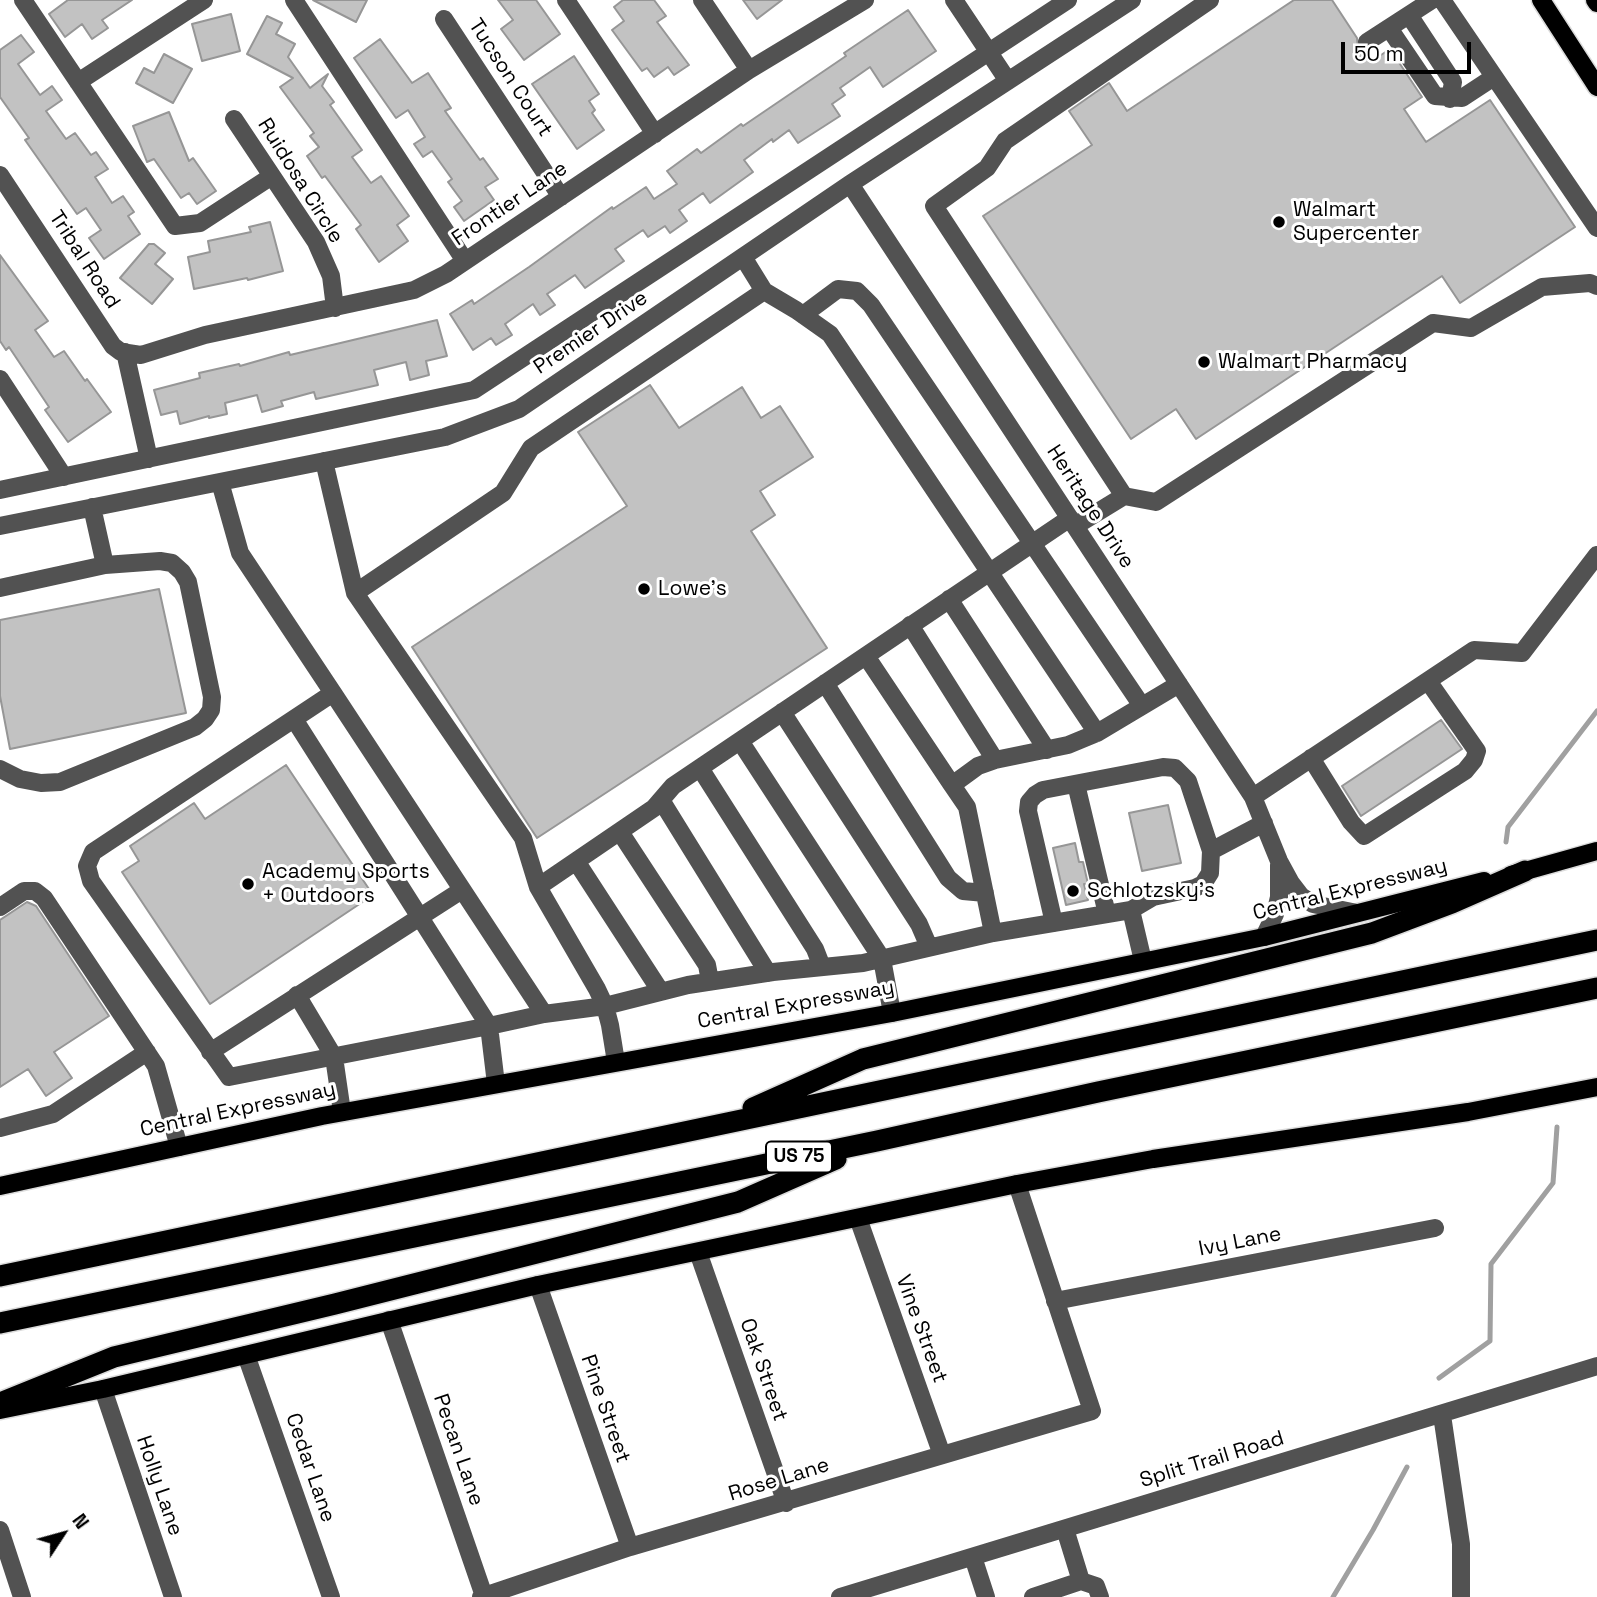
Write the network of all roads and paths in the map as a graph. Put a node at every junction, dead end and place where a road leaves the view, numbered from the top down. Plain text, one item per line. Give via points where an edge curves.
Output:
1 (23, 0) edge
2 (204, 0) edge
3 (294, 0) edge
4 (566, 0) edge
5 (702, 0) edge
6 (865, 0) edge
7 (954, 0) edge
8 (1068, 0) edge
9 (1132, 0) edge
10 (1210, 0) edge
11 (1432, 0) edge
12 (1442, 0) edge
13 (1541, 0) edge
14 (444, 19) dead end
15 (1399, 22) junction
16 (1367, 42) dead end
17 (989, 52) junction
18 (749, 70) junction
19 (1494, 77) junction
20 (1007, 81) junction
21 (78, 82) junction
22 (1597, 87) edge
23 (234, 119) dead end
24 (655, 134) junction
25 (0, 175) edge
26 (272, 176) junction
27 (850, 184) junction
28 (561, 197) junction
29 (1597, 228) edge
30 (743, 257) junction
31 (465, 261) junction
32 (1597, 286) edge
33 (764, 292) junction
34 (335, 308) junction
35 (803, 315) junction
36 (133, 354) junction
37 (0, 379) edge
38 (149, 459) junction
39 (324, 461) junction
40 (64, 477) junction
41 (220, 482) junction
42 (0, 490) edge
43 (1124, 496) junction
44 (92, 507) junction
45 (1072, 522) junction
46 (0, 526) edge
47 (1032, 543) junction
48 (1597, 555) edge
49 (105, 565) junction
50 (989, 572) junction
51 (0, 588) edge
52 (355, 593) junction
53 (949, 599) junction
54 (910, 625) junction
55 (866, 656) junction
56 (1428, 681) junction
57 (825, 683) junction
58 (1180, 684) junction
59 (333, 693) junction
60 (1142, 706) junction
61 (782, 712) junction
62 (293, 719) junction
63 (1097, 733) junction
64 (740, 741) junction
65 (1047, 750) junction
66 (1311, 758) junction
67 (995, 760) junction
68 (700, 768) junction
69 (0, 769) edge
70 (1076, 784) junction
71 (952, 785) junction
72 (1253, 797) junction
73 (661, 800) junction
74 (1264, 824) junction
75 (620, 832) junction
76 (1211, 851) junction
77 (1597, 851) edge
78 (576, 861) junction
79 (1279, 861) junction
80 (1525, 871) junction
81 (538, 887) junction
82 (462, 890) junction
83 (985, 893) junction
84 (0, 907) edge
85 (1131, 910) junction
86 (1357, 913) junction
87 (1107, 914) junction
88 (419, 916) junction
89 (1054, 923) junction
90 (993, 933) junction
91 (1264, 937) junction
92 (1597, 940) edge
93 (929, 947) junction
94 (882, 959) junction
95 (1143, 961) junction
96 (822, 967) junction
97 (768, 973) junction
98 (710, 981) junction
99 (1597, 988) edge
100 (661, 992) junction
101 (297, 995) junction
102 (605, 1006) junction
103 (892, 1013) junction
104 (544, 1014) junction
105 (489, 1026) junction
106 (147, 1052) junction
107 (209, 1052) junction
108 (334, 1057) junction
109 (616, 1062) junction
110 (496, 1084) junction
111 (1597, 1087) edge
112 (342, 1112) junction
113 (711, 1126) junction
114 (0, 1128) edge
115 (877, 1141) junction
116 (179, 1147) junction
117 (1017, 1184) junction
118 (0, 1186) edge
119 (858, 1218) junction
120 (1435, 1228) dead end
121 (698, 1252) junction
122 (0, 1276) edge
123 (538, 1285) junction
124 (1055, 1301) junction
125 (389, 1320) junction
126 (0, 1323) edge
127 (246, 1355) junction
128 (1597, 1366) edge
129 (103, 1389) junction
130 (0, 1403) edge
131 (0, 1410) edge
132 (1442, 1415) junction
133 (942, 1455) junction
134 (786, 1503) junction
135 (1065, 1529) junction
136 (0, 1530) edge
137 (629, 1548) junction
138 (973, 1557) junction
139 (1081, 1581) junction
140 (22, 1597) edge
141 (173, 1597) edge
142 (331, 1597) edge
143 (482, 1597) edge
144 (840, 1597) edge
145 (986, 1597) edge
146 (1033, 1597) edge
147 (1100, 1597) edge
148 (1461, 1597) edge

1 - 21 street
2 - 21 street
3 - 31 street
4 - 24 street
5 - 18 street
6 - 18 street, Frontier Lane
7 - 17 street
8 - 17 street
9 - 20 street, Premier Drive
10 - 43 street via 1005,141 987,168 934,206
11 - 15 street
12 - 19 street
13 - 22 main road
14 - 28 street, Tucson Court
15 - 16 street
15 - 19 street via 1435,96 1462,99
17 - 20 street
17 - 38 street via 474,390
18 - 24 street, Frontier Lane
19 - 29 street
20 - 27 street, Premier Drive
21 - 26 street via 174,226 200,223
23 - 26 street, Ruidosa Circle
24 - 28 street, Frontier Lane
25 - 36 street, Tribal Road via 113,346
26 - 34 street, Ruidosa Circle via 316,242 331,276
27 - 30 street, Premier Drive
27 - 45 street, Heritage Drive
28 - 31 street, Frontier Lane
30 - 33 street
30 - 39 street, Premier Drive via 519,409 445,437
31 - 34 street, Frontier Lane via 414,290
32 - 43 street via 1542,287 1471,328 1433,323 1156,502
33 - 35 street
33 - 52 street via 531,448 503,493
34 - 36 street, Frontier Lane
35 - 47 street via 838,289 857,291 871,305
35 - 50 street via 830,334
36 - 38 street
37 - 40 street
38 - 40 street
39 - 41 street, Premier Drive
39 - 52 street
40 - 42 street
41 - 44 street, Premier Drive
41 - 59 street via 240,553
43 - 45 street
44 - 46 street, Premier Drive
44 - 49 street
45 - 47 street
45 - 58 street, Heritage Drive
47 - 50 street
47 - 60 street
48 - 56 street via 1522,653 1474,650
49 - 51 street
49 - 69 street via 160,561 182,572 188,582 211,710 194,727 60,782 20,779
50 - 53 street
50 - 63 street
52 - 81 street via 523,838
53 - 54 street
53 - 65 street
54 - 55 street
54 - 67 street
55 - 57 street
55 - 71 street
56 - 66 street
56 - 66 street via 1477,751 1465,771 1364,836
57 - 61 street
57 - 83 street via 948,878 963,891
58 - 60 street
58 - 72 street, Heritage Drive
59 - 62 street
59 - 82 street
60 - 63 street
61 - 64 street
61 - 93 street via 919,924
62 - 88 street
62 - 107 street via 110,839 93,852 87,866 91,881
63 - 65 street
64 - 68 street
64 - 94 street
65 - 67 street
66 - 72 street
67 - 71 street
68 - 73 street
68 - 96 street
70 - 76 street via 1175,768 1188,781
70 - 87 street
70 - 89 street via 1043,790 1029,802
71 - 83 street via 967,807
72 - 74 street, Heritage Drive
73 - 75 street
73 - 97 street
74 - 76 street
74 - 79 street, Heritage Drive
75 - 78 street
75 - 98 street via 706,965
76 - 85 street via 1210,873 1203,884 1153,897
77 - 80 main road, Central Expressway
78 - 81 street
78 - 100 street
79 - 86 street, Heritage Drive via 1291,883 1312,904
79 - 91 street, Heritage Drive via 1279,897
80 - 86 main road, Central Expressway
80 - 113 highway via 1372,933 863,1059
81 - 102 street
82 - 88 street
82 - 104 street
83 - 90 street
84 - 106 street via 24,891 36,891 44,898
85 - 87 street
85 - 95 street
86 - 91 main road, Central Expressway
87 - 89 street
88 - 101 street
88 - 105 street
89 - 90 street
90 - 93 street
91 - 95 main road, Central Expressway
92 - 113 highway, US 75
93 - 94 street
94 - 96 street
94 - 103 street
95 - 103 main road, Central Expressway
96 - 97 street
97 - 98 street
98 - 100 street
99 - 115 highway, US 75
100 - 102 street
101 - 107 street
101 - 108 street
102 - 104 street
102 - 109 street
103 - 109 main road, Central Expressway
104 - 105 street
105 - 108 street
105 - 110 street
106 - 114 street via 53,1114
106 - 116 street via 162,1082
107 - 108 street via 229,1077
108 - 112 street
109 - 110 main road, Central Expressway
110 - 112 main road, Central Expressway
111 - 117 main road via 1454,1115
112 - 116 main road, Central Expressway
113 - 122 highway, US 75
115 - 126 highway, US 75
115 - 130 highway via 738,1202 114,1357
116 - 118 main road, Central Expressway
117 - 119 main road
117 - 124 street
119 - 121 main road
119 - 133 street, Vine Street
120 - 124 street, Ivy Lane
121 - 123 main road
121 - 134 street, Oak Street
123 - 125 main road
123 - 137 street, Pine Street
124 - 133 street, Rose Lane via 1092,1411
125 - 127 main road
125 - 143 street, Pecan Lane
127 - 129 main road
127 - 142 street, Cedar Lane
128 - 132 street, Split Trail Road
129 - 131 main road
129 - 141 street, Holly Lane
132 - 135 street, Split Trail Road
132 - 148 street via 1461,1544
133 - 134 street, Rose Lane
134 - 137 street, Rose Lane
135 - 138 street, Split Trail Road
135 - 139 street
136 - 140 street
137 - 143 street, Rose Lane
138 - 144 street, Split Trail Road
138 - 145 street
139 - 146 street
139 - 147 street via 1096,1586

